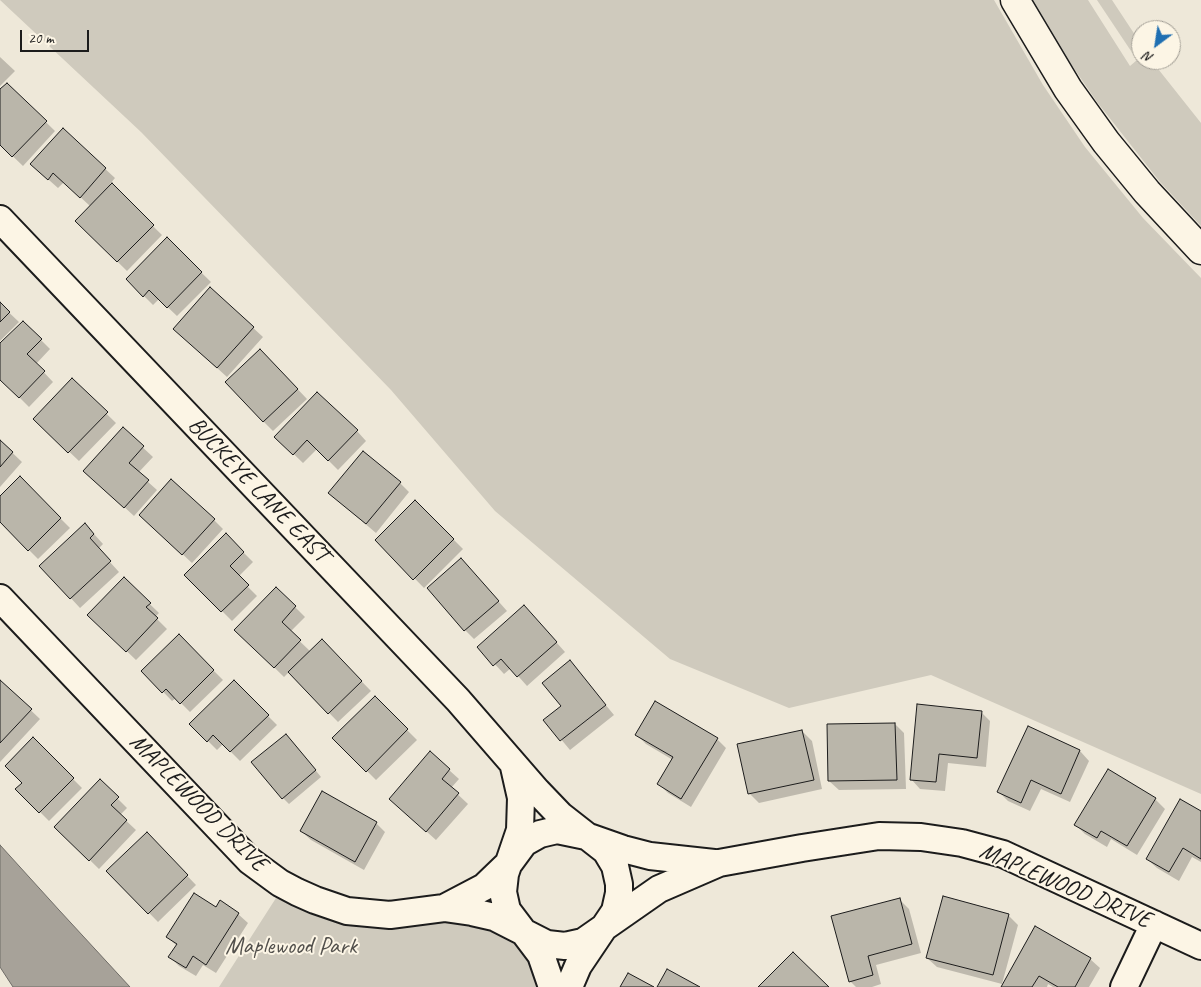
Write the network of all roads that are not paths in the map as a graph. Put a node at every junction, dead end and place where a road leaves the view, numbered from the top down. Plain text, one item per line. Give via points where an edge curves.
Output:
1 (1015, 0) edge
2 (0, 219) edge
3 (1201, 250) edge
4 (0, 598) edge
5 (513, 764) junction
6 (586, 836) junction
7 (510, 862) junction
8 (718, 863) junction
9 (444, 908) junction
10 (1154, 924) junction
11 (605, 926) junction
12 (523, 932) junction
13 (1201, 946) edge
14 (552, 987) edge
15 (569, 987) edge
16 (1124, 987) edge

1 - 3 street via 1068,89 1106,142
2 - 5 street, BUCKEYE LANE EAST via 458,700
4 - 9 street, MAPLEWOOD DRIVE via 225,835 265,872 297,892 347,911 390,915
5 - 6 street, BUCKEYE LANE EAST via 560,815
5 - 7 street, BUCKEYE LANE EAST via 520,798 520,830
6 - 7 street, MAPLEWOOD DRIVE via 557,830 540,834 524,844
6 - 8 street, MAPLEWOOD DRIVE via 650,856
6 - 11 street, BUCKEYE LANE EAST via 606,851 615,866 619,884 615,911
7 - 9 street, MAPLEWOOD DRIVE via 484,887
7 - 12 street, MAPLEWOOD DRIVE via 503,892 508,910
8 - 10 street, MAPLEWOOD DRIVE via 879,836 929,838 1003,854
8 - 11 street, MAPLEWOOD DRIVE via 658,889
9 - 12 street, MAPLEWOOD DRIVE via 494,917
10 - 13 street, MAPLEWOOD DRIVE
10 - 16 street
11 - 12 street, MAPLEWOOD DRIVE via 583,942 565,946 547,944
11 - 15 street via 578,966
12 - 14 street via 541,955

